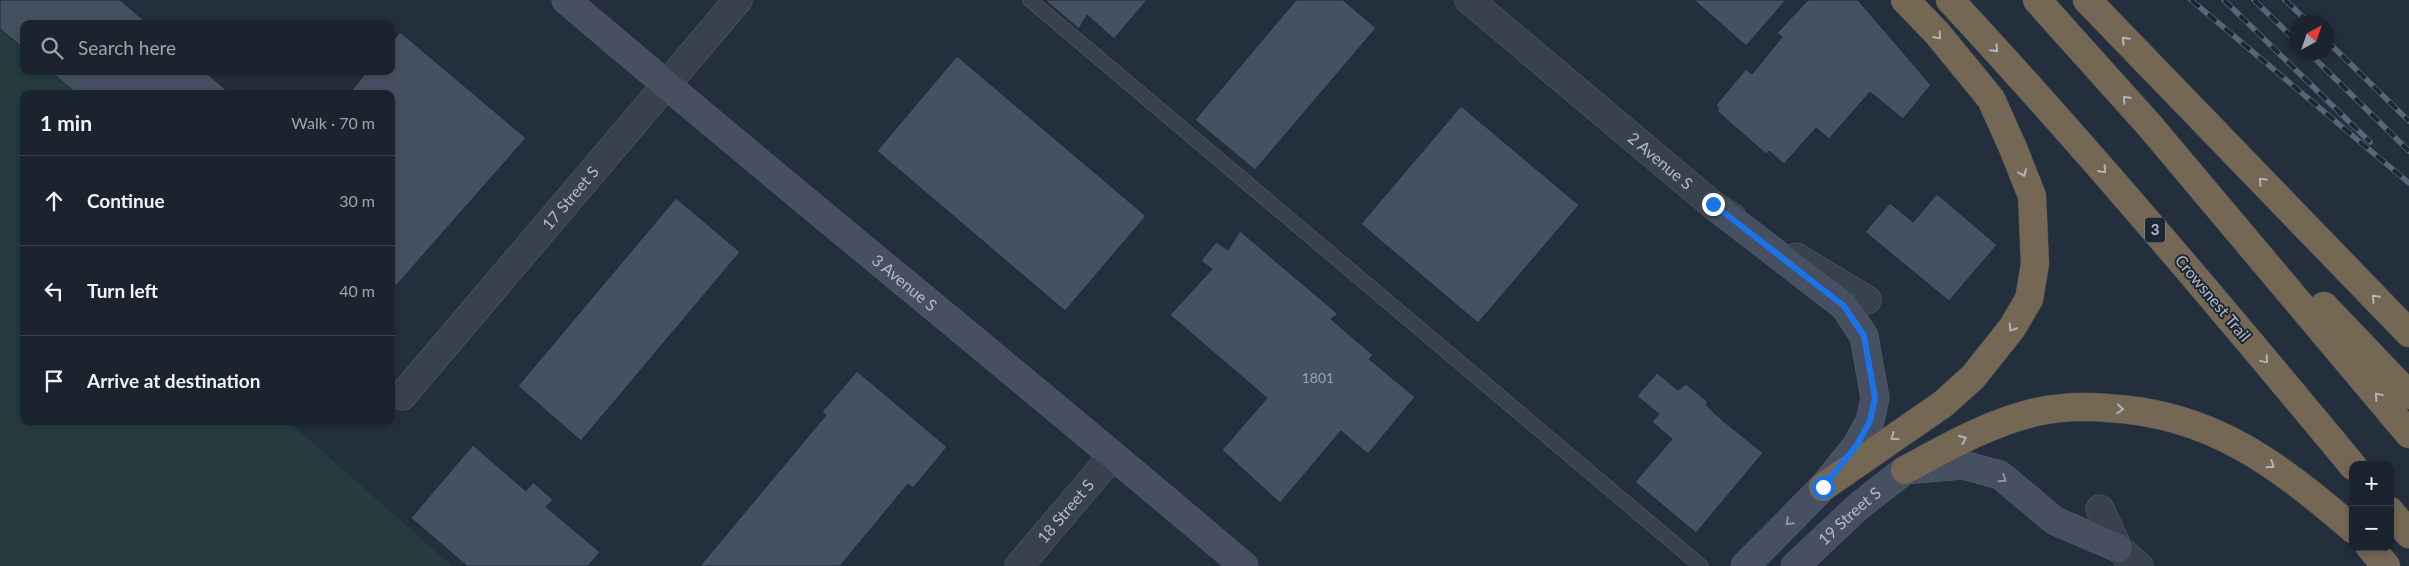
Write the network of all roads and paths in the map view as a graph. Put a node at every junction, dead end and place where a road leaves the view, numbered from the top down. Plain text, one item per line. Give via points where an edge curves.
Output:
1 (566, 0) edge
2 (738, 0) edge
3 (1030, 0) edge
4 (1469, 0) edge
5 (1905, 0) edge
6 (1950, 0) edge
7 (2037, 0) edge
8 (2087, 0) edge
9 (666, 86) junction
10 (2150, 126) junction
11 (1713, 204) junction
12 (1867, 300) dead end
13 (2409, 333) edge
14 (2409, 395) edge
15 (402, 396) dead end
16 (2409, 434) edge
17 (1113, 455) junction
18 (2349, 461) edge
19 (1905, 470) junction
20 (1823, 487) junction
21 (2100, 509) dead end
22 (2394, 516) edge
23 (2349, 526) edge
24 (2409, 534) edge
25 (2118, 548) junction
26 (2373, 551) edge
27 (1019, 566) edge
28 (1244, 566) edge
29 (1701, 566) edge
30 (1745, 566) edge
31 (1795, 566) edge
32 (2140, 566) edge
33 (2386, 566) edge

1 - 9 main road, 3 Avenue S
2 - 9 street, 17 Street S
3 - 29 lane
4 - 11 street, 2 Avenue S
5 -> 20 highway via 1937,33 1991,99 2032,196 2035,264 2029,299 2012,328 1973,378 1943,404
6 -> 18 highway, Crowsnest Trail / 3 via 2185,264
10 -> 7 highway
13 -> 8 highway
9 - 15 street, 17 Street S
9 - 17 main road, 3 Avenue S
10 - 14 highway
16 -> 10 highway
11 - 12 street, 2 Avenue S
11 - 20 main road via 1844,306 1864,336 1875,398 1870,421 1857,445
17 - 27 street, 18 Street S
17 - 28 main road, 3 Avenue S
19 -> 23 highway via 1962,439 2032,413 2074,406 2122,408 2163,414 2236,442 2308,491
19 -> 25 main road via 1963,465 2000,475 2056,521
19 - 31 main road, 19 Street S via 1858,506
20 -> 30 main road
21 - 25 street
22 - 24 highway
25 - 32 street
26 - 33 highway

